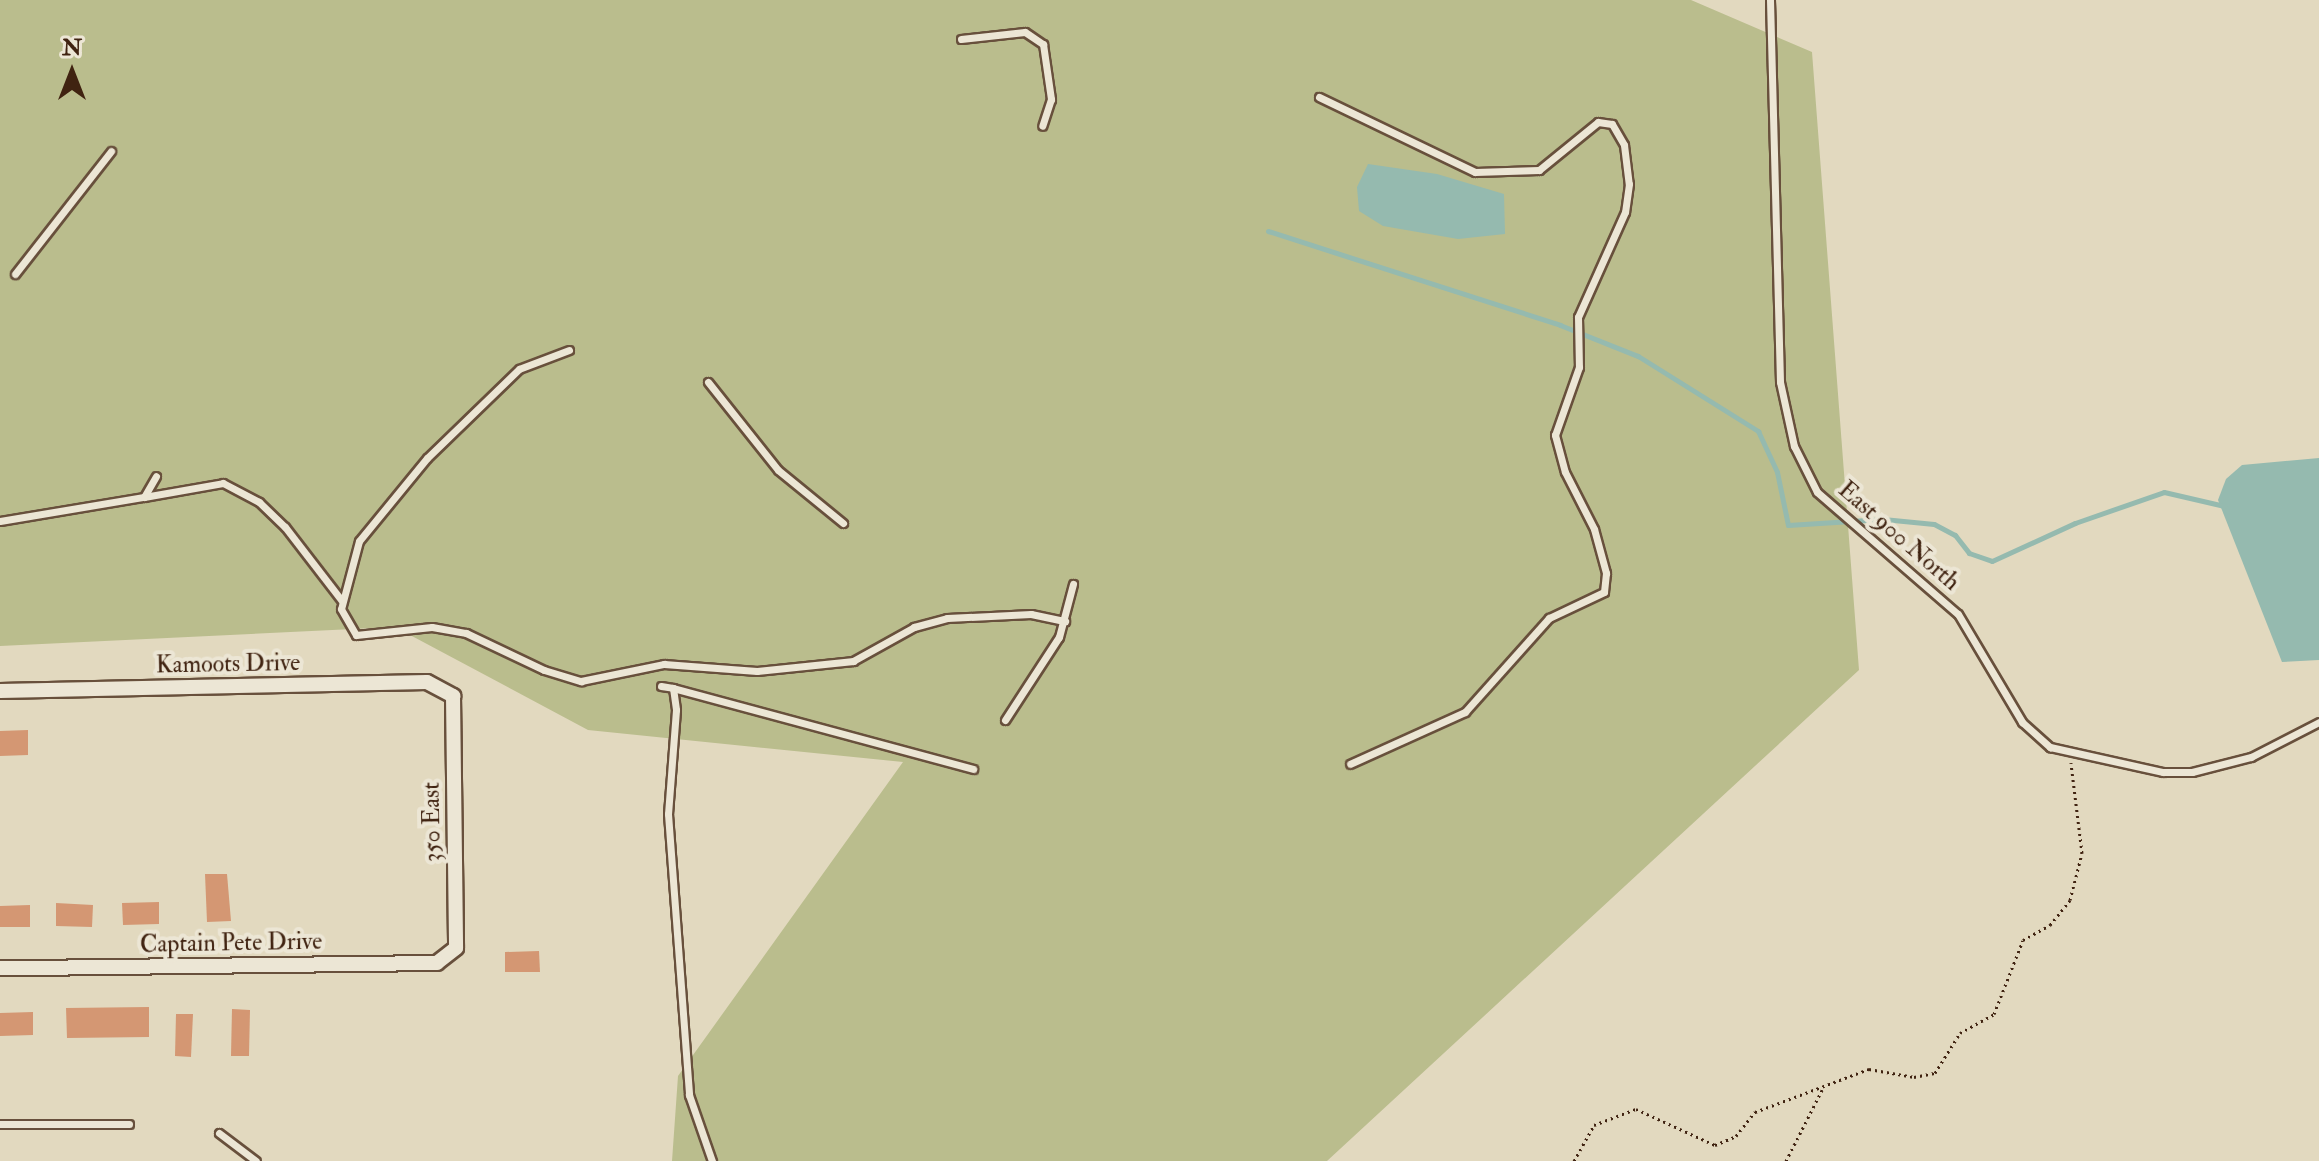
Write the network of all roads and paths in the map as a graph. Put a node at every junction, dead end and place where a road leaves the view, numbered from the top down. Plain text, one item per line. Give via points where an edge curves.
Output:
1 (1770, 0) edge
2 (961, 39) dead end
3 (1319, 97) dead end
4 (1042, 126) dead end
5 (111, 151) dead end
6 (15, 274) dead end
7 (569, 350) dead end
8 (708, 382) dead end
9 (156, 476) dead end
10 (144, 497) junction
11 (0, 521) edge
12 (843, 523) dead end
13 (1073, 584) dead end
14 (342, 601) junction
15 (1065, 621) junction
16 (661, 686) dead end
17 (673, 688) junction
18 (0, 691) edge
19 (453, 696) joint
20 (1005, 720) dead end
21 (2319, 722) edge
22 (2070, 755) junction
23 (1350, 764) dead end
24 (973, 769) dead end
25 (456, 948) joint
26 (0, 968) edge
27 (1822, 1089) junction
28 (0, 1124) edge
29 (129, 1124) dead end
30 (219, 1133) dead end
31 (256, 1161) edge
32 (712, 1161) edge
33 (1574, 1161) edge
34 (1786, 1161) edge

1 - 22 lane, East 900 North via 1778,174 1777,347 1784,412 1794,446 1817,492 1958,614 2029,730
2 - 4 lane via 1025,32 1043,44 1051,99
3 - 23 lane via 1475,172 1539,170 1598,122 1612,124 1624,145 1629,184 1625,212 1578,317 1579,367 1555,435 1565,472 1594,529 1606,573 1604,592 1549,618 1465,712
5 - 6 lane
7 - 14 lane via 519,369 427,458 359,541 355,571
8 - 12 lane via 778,470
9 - 10 lane
10 - 11 lane
10 - 14 lane via 223,483 259,502 285,527
13 - 15 lane
14 - 15 lane via 356,635 432,627 466,633 544,670 581,681 664,664 757,671 853,661 914,627 947,618 1031,614
15 - 20 lane
16 - 17 lane
17 - 24 lane
17 - 32 lane via 668,814 679,981 689,1095
18 - 19 street, Kamoots Drive via 427,682
19 - 25 street, 350 East
21 - 22 lane, East 900 North via 2251,757 2192,772
22 - 27 path via 2082,853 2070,900 2050,925 2023,940 1994,1014 1960,1033 1935,1073 1914,1077 1869,1069
25 - 26 street, Captain Pete Drive via 437,963
27 - 33 path via 1755,1112 1736,1136 1715,1145 1636,1109 1594,1125
27 - 34 path
28 - 29 lane
30 - 31 lane

